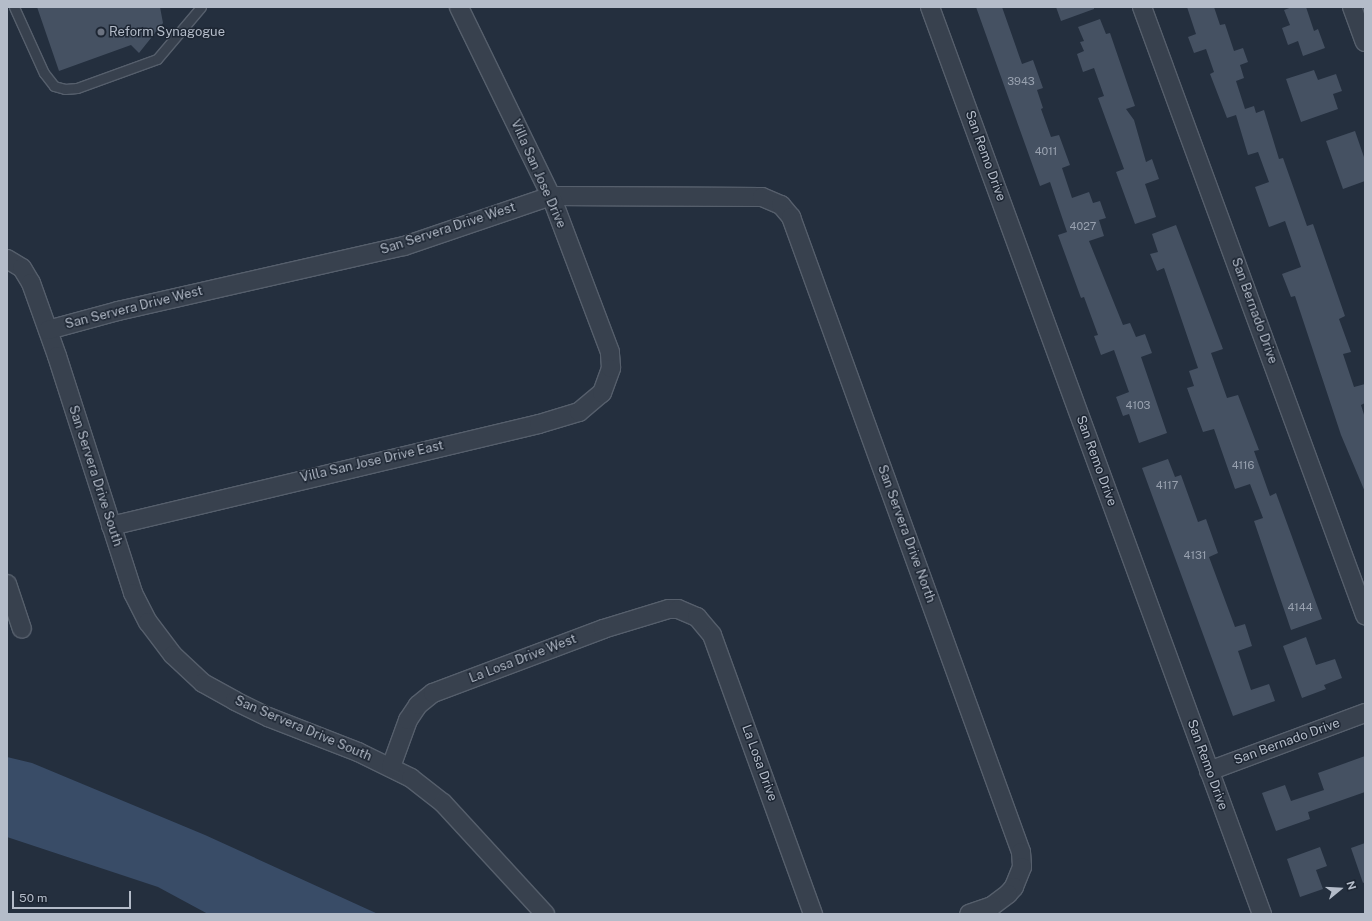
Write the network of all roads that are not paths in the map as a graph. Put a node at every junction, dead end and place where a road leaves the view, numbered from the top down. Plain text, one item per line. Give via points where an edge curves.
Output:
1 (14, 7) edge
2 (201, 7) edge
3 (459, 7) edge
4 (930, 7) edge
5 (1142, 7) edge
6 (1352, 7) edge
7 (1365, 42) edge
8 (551, 196) junction
9 (781, 206) joint
10 (7, 259) edge
11 (48, 330) junction
12 (611, 368) joint
13 (111, 526) junction
14 (7, 584) edge
15 (1365, 615) edge
16 (697, 617) joint
17 (22, 629) dead end
18 (1365, 713) edge
19 (391, 767) junction
20 (1209, 771) junction
21 (545, 914) edge
22 (813, 914) edge
23 (969, 914) edge
24 (1262, 914) edge

1 - 2 lane via 44,73 54,86 65,89 77,88 157,59
3 - 8 street, Villa San Jose Drive
4 - 20 street, San Remo Drive
5 - 15 street, San Bernado Drive
6 - 7 street
8 - 9 street, San Servera Drive West via 762,197
8 - 11 street, San Servera Drive West via 404,246 118,310
8 - 12 street, Villa San Jose Drive via 610,352
9 - 23 street, San Servera Drive North via 791,217 1021,852 1022,867 1014,887 992,906
10 - 11 street, San Servera Drive South via 22,268 31,282
11 - 13 street, San Servera Drive South
12 - 13 street, Villa San Jose Drive East via 602,392 587,407 566,417
13 - 19 street, San Servera Drive South via 133,593 148,622 173,655 203,683 268,717
14 - 17 street
16 - 19 street, La Losa Drive West via 678,609 669,609 603,629 441,688 418,705 408,720
16 - 22 street, La Losa Drive via 712,635
18 - 20 street, San Bernado Drive
19 - 21 street, San Servera Drive South via 411,778 443,803
20 - 24 street, San Remo Drive

